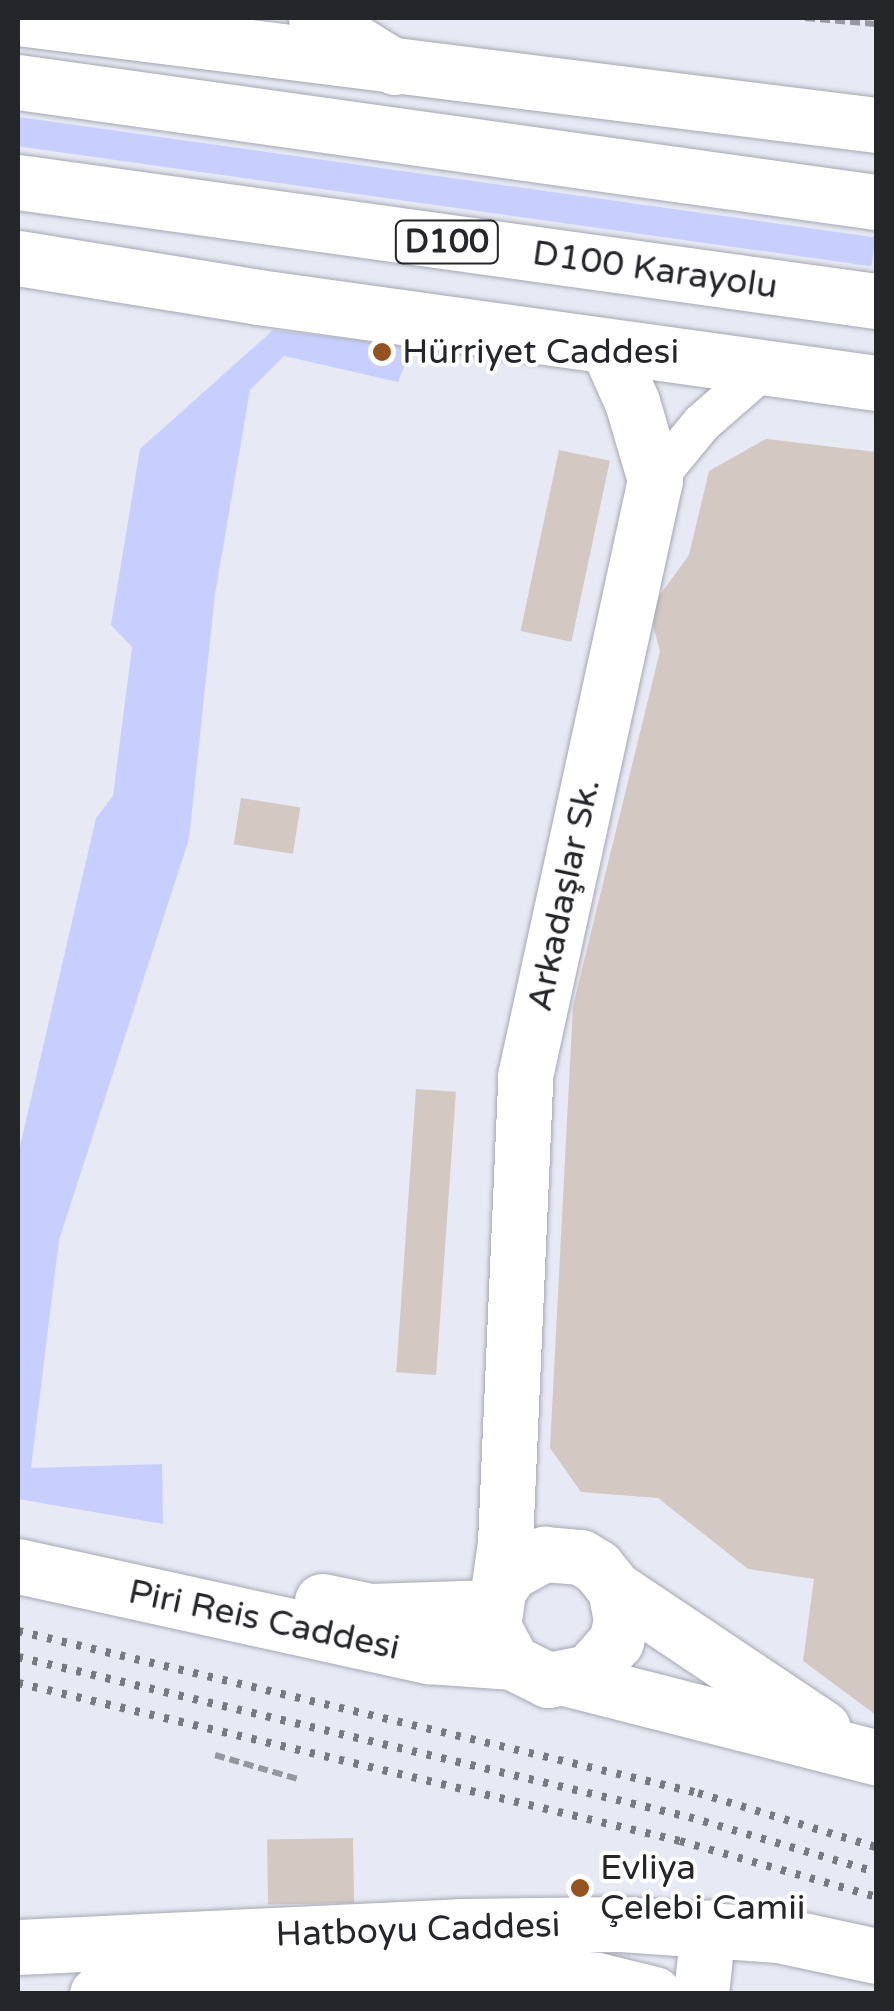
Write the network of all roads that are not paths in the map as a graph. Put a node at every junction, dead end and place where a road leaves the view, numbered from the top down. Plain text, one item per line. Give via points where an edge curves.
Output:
1 (18, 18) edge
2 (316, 18) edge
3 (395, 67) junction
4 (18, 82) edge
5 (876, 125) edge
6 (18, 182) edge
7 (876, 202) edge
8 (18, 258) edge
9 (876, 301) edge
10 (607, 346) junction
11 (764, 368) junction
12 (876, 382) edge
13 (655, 480) junction
14 (510, 1458) junction
15 (18, 1534) edge
16 (18, 1566) edge
17 (606, 1578) junction
18 (497, 1597) junction
19 (512, 1662) junction
20 (569, 1680) junction
21 (872, 1756) edge
22 (708, 1927) junction
23 (18, 1947) edge
24 (876, 1956) edge
25 (97, 1994) edge
26 (654, 1994) edge
27 (701, 1994) edge

1 - 3 main road
2 - 3 main road
3 - 5 main road
4 - 7 main road
6 - 9 main road, D100 Karayolu / D100
8 - 10 main road
10 - 11 main road
10 - 13 main road, Arkadaşlar Sk.
11 - 12 main road
11 - 13 street via 702,423
13 - 14 main road, Arkadaşlar Sk. via 525,1076
14 - 17 main road
14 - 18 main road, Arkadaşlar Sk.
15 - 18 main road, Piri Reis Caddesi via 370,1611
16 - 19 main road, Piri Reis Caddesi via 429,1656
17 - 18 main road via 581,1557 544,1554 511,1572
17 - 20 main road via 621,1620 616,1641 588,1672
17 - 21 main road
18 - 19 main road via 493,1627
19 - 20 main road via 538,1677
20 - 21 main road
22 - 23 main road, Hatboyu Caddesi via 460,1926
22 - 24 main road, Hatboyu Caddesi
22 - 27 main road
25 - 26 main road, Hatboyu Caddesi via 552,1976

